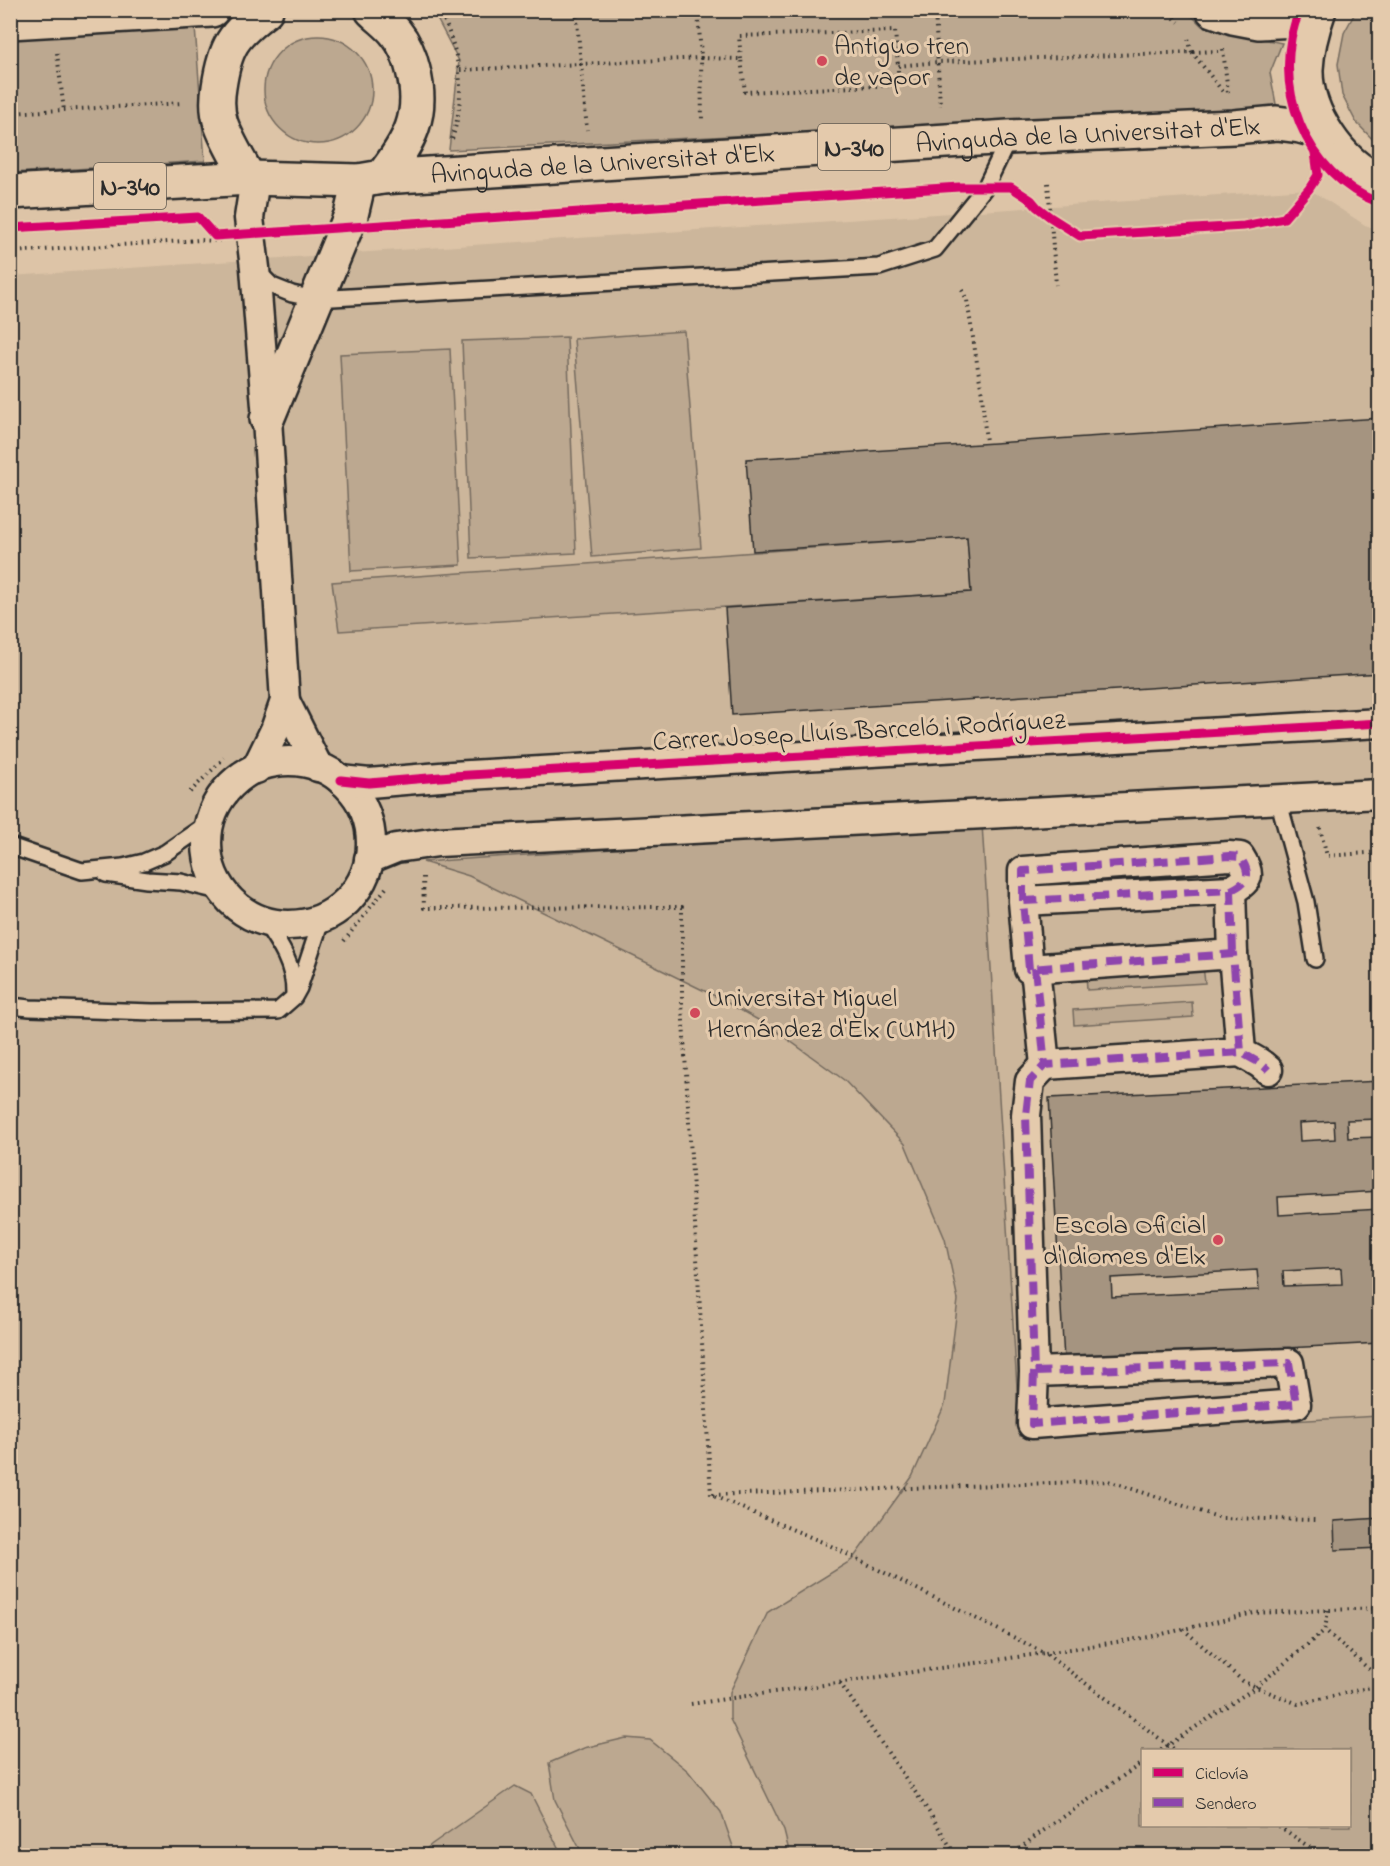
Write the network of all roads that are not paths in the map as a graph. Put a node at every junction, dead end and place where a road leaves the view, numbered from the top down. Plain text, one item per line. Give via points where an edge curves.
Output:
1 (212, 10) edge
2 (266, 10) edge
3 (372, 10) edge
4 (1317, 10) edge
5 (11, 22) edge
6 (1218, 25) edge
7 (1326, 134) junction
8 (1009, 137) junction
9 (252, 179) junction
10 (371, 179) junction
11 (1380, 181) edge
12 (10, 192) edge
13 (255, 268) junction
14 (315, 299) junction
15 (267, 419) junction
16 (285, 701) junction
17 (1380, 723) edge
18 (256, 769) junction
19 (329, 773) junction
20 (1380, 794) edge
21 (1278, 799) junction
22 (211, 821) junction
23 (10, 846) edge
24 (369, 859) junction
25 (75, 869) junction
26 (223, 892) junction
27 (322, 918) junction
28 (264, 921) junction
29 (1233, 954) junction
30 (1315, 959) dead end
31 (1035, 968) junction
32 (294, 997) junction
33 (10, 1006) edge
34 (1241, 1052) junction
35 (1045, 1065) junction
36 (1268, 1070) dead end
37 (1034, 1372) junction

1 - 5 highway
2 - 9 highway via 244,27 232,43 222,62 217,102 220,122
3 - 10 highway, Avinguda de la Universitat d'Elx via 408,51 417,86 417,113 401,153
4 - 6 highway via 1296,20 1259,22 1233,17
4 - 7 highway via 1306,72 1312,104
7 - 8 highway, Avinguda de la Universitat d'Elx / N-340 via 1277,123
7 - 11 highway via 1347,159
8 - 10 highway, Avinguda de la Universitat d'Elx / N-340
8 - 14 lane via 986,186 935,249 879,267
9 - 10 highway, Avinguda de la Universitat d'Elx / N-340
9 - 12 highway, Avinguda de la Universitat d'Elx / N-340
9 - 13 street via 249,218
10 - 14 highway
13 - 14 lane via 272,286
13 - 15 street
14 - 15 highway
15 - 16 street
16 - 18 street
16 - 19 street
17 - 19 street, Carrer Josep Lluís Barceló i Rodríguez via 369,783
18 - 19 street, Carrer Josep Lluís Barceló i Rodríguez via 291,761
18 - 22 street, Carrer Josep Lluís Barceló i Rodríguez via 226,790
19 - 24 street, Carrer Josep Lluís Barceló i Rodríguez via 358,800 369,825
20 - 21 street
21 - 24 street via 438,842 396,849
21 - 30 lane via 1306,902
22 - 25 lane via 165,853 144,862
22 - 26 street, Carrer Josep Lluís Barceló i Rodríguez via 208,860
23 - 25 lane
24 - 27 street, Carrer Josep Lluís Barceló i Rodríguez via 364,877 349,899
25 - 26 lane via 181,882
26 - 28 street, Carrer Josep Lluís Barceló i Rodríguez via 232,903
27 - 28 street, Carrer Josep Lluís Barceló i Rodríguez via 302,924
27 - 32 lane
28 - 32 lane via 283,948
29 - 31 street
29 - 31 street via 1231,890 1023,901 1029,969
29 - 34 street
31 - 35 street
32 - 33 lane via 278,1011 153,1012
34 - 35 street
34 - 36 street
35 - 37 street via 1030,1081 1026,1115
37 - 37 street via 1289,1363 1296,1404 1032,1424

